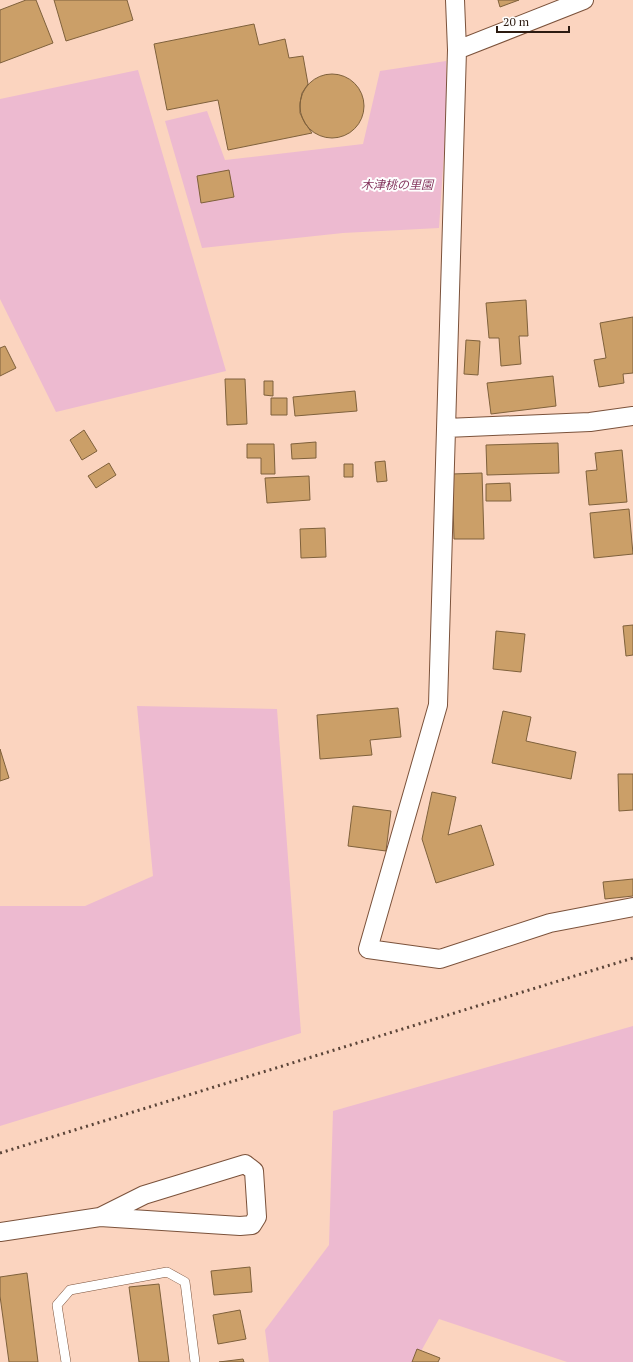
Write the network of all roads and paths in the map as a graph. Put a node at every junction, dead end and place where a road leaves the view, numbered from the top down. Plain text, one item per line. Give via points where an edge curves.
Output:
1 (455, 0) edge
2 (584, 0) edge
3 (457, 50) junction
4 (633, 416) edge
5 (446, 428) junction
6 (633, 907) edge
7 (100, 1217) junction
8 (0, 1232) edge
9 (66, 1362) edge
10 (195, 1362) edge

1 - 3 street
2 - 3 street
3 - 5 street
4 - 5 street via 590,422
5 - 6 street via 438,705 368,949 440,959 550,923
7 - 7 street via 252,1226 257,1217 254,1171 245,1164 144,1195
7 - 8 street
9 - 10 lane via 57,1305 70,1290 166,1272 185,1282

